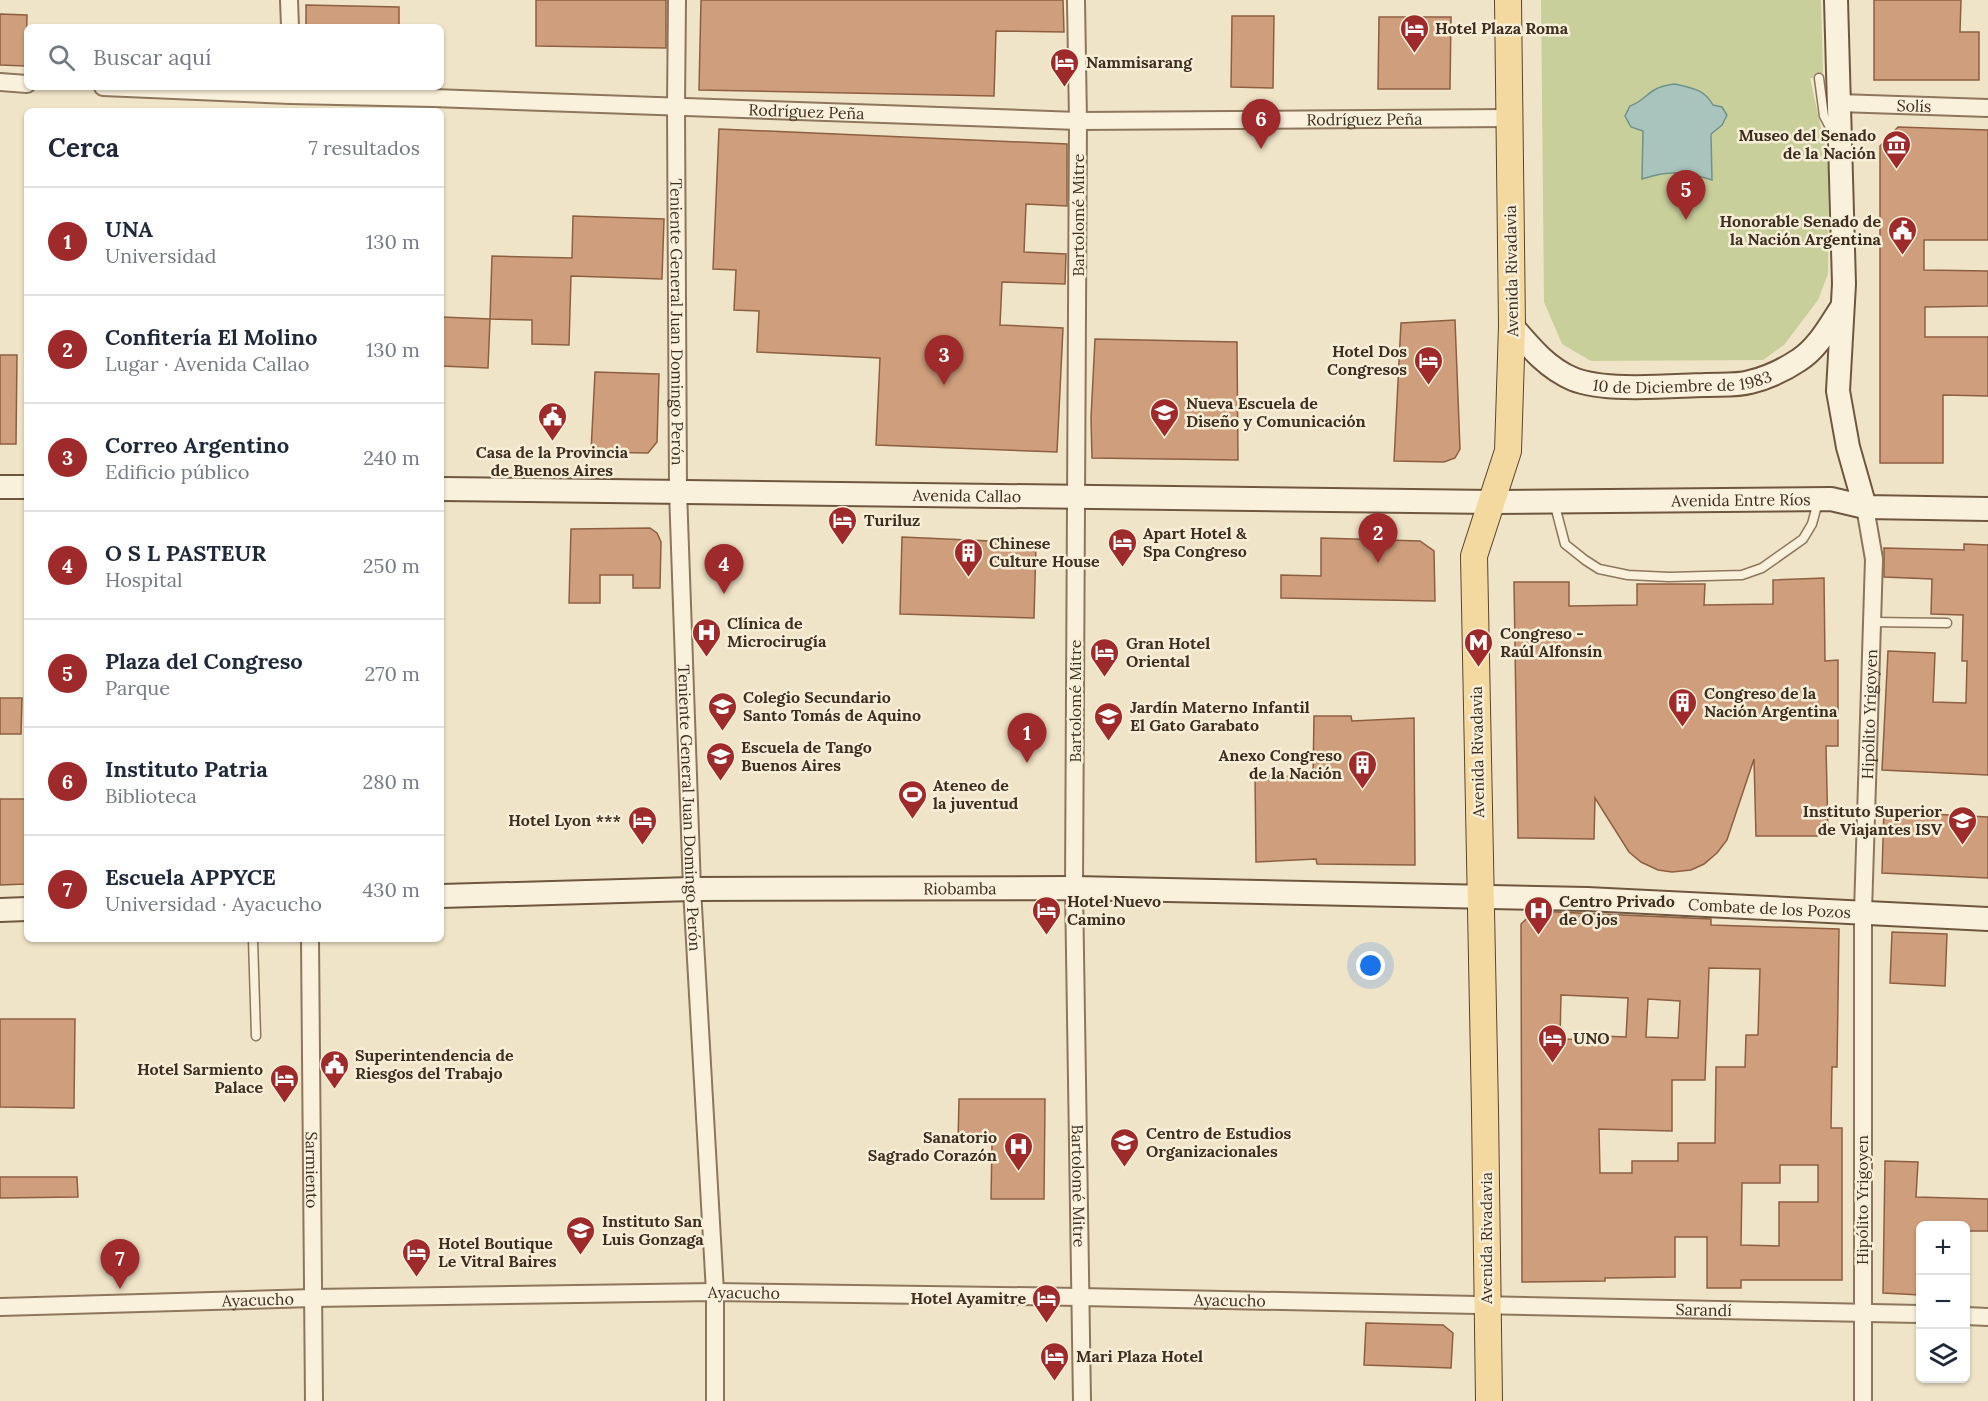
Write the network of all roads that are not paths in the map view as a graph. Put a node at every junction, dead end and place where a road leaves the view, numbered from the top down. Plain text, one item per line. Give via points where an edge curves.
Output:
1 (289, 0) edge
2 (677, 0) edge
3 (1076, 0) edge
4 (1508, 0) edge
5 (1836, 0) edge
6 (290, 24) edge
7 (1819, 78) dead end
8 (0, 82) edge
9 (24, 84) edge
10 (154, 90) edge
11 (290, 98) edge
12 (1839, 103) junction
13 (676, 107) junction
14 (1988, 108) edge
15 (1509, 118) junction
16 (1078, 121) junction
17 (1842, 149) junction
18 (1844, 305) junction
19 (1512, 326) junction
20 (0, 486) edge
21 (24, 487) edge
22 (444, 489) edge
23 (678, 491) junction
24 (1076, 498) junction
25 (1818, 500) junction
26 (1493, 502) junction
27 (1554, 502) junction
28 (1865, 507) junction
29 (1988, 509) edge
30 (1872, 621) junction
31 (1947, 623) dead end
32 (1074, 888) junction
33 (692, 889) junction
34 (444, 896) edge
35 (1480, 896) junction
36 (24, 909) edge
37 (0, 910) edge
38 (1863, 912) junction
39 (1988, 919) edge
40 (253, 942) edge
41 (310, 942) edge
42 (256, 1036) dead end
43 (715, 1292) junction
44 (1080, 1297) junction
45 (313, 1298) junction
46 (1486, 1306) junction
47 (0, 1307) edge
48 (1862, 1312) junction
49 (1916, 1314) edge
50 (1970, 1316) edge
51 (1988, 1317) edge
52 (314, 1401) edge
53 (716, 1401) edge
54 (1082, 1401) edge
55 (1489, 1401) edge
56 (1863, 1401) edge

1 - 6 street
2 - 13 street, Teniente General Juan Domingo Perón
3 - 16 street, Bartolomé Mitre
4 - 15 main road, Avenida Rivadavia
5 - 12 street, Hipólito Yrigoyen
7 - 17 lane via 1824,116
8 - 9 street
10 - 11 street, Rodríguez Peña
11 - 13 street, Rodríguez Peña
12 - 14 street, Solís
12 - 17 street, Hipólito Yrigoyen
13 - 16 street, Rodríguez Peña
13 - 23 street, Teniente General Juan Domingo Perón
15 - 16 street, Rodríguez Peña
15 - 19 main road, Avenida Rivadavia
16 - 24 street, Bartolomé Mitre
17 - 18 street, Hipólito Yrigoyen
18 - 19 street, 10 de Diciembre de 1983 via 1801,359 1748,383 1658,387 1584,383 1539,357
18 - 28 street, Hipólito Yrigoyen via 1838,391
19 - 26 main road, Avenida Rivadavia via 1508,451
20 - 21 street
22 - 23 street, Avenida Callao
23 - 24 street, Avenida Callao
23 - 33 street, Teniente General Juan Domingo Perón
24 - 26 street, Avenida Callao
24 - 32 street, Bartolomé Mitre
25 - 27 street, Avenida Entre Ríos
25 - 27 lane via 1812,524 1803,539 1762,568 1742,575 1706,577 1628,575 1599,569 1565,544
25 - 28 street, Avenida Entre Ríos
26 - 27 street, Avenida Entre Ríos
26 - 35 main road, Avenida Rivadavia via 1474,556
28 - 29 street, Avenida Entre Ríos
28 - 30 street, Hipólito Yrigoyen via 1874,559
30 - 31 lane
30 - 38 street, Hipólito Yrigoyen
32 - 33 street, Riobamba
32 - 35 street, Riobamba
32 - 44 street, Bartolomé Mitre
33 - 34 street, Riobamba
33 - 43 street, Teniente General Juan Domingo Perón
35 - 38 street, Combate de los Pozos
35 - 46 main road, Avenida Rivadavia
36 - 37 street
38 - 39 street, Combate de los Pozos
38 - 48 street, Hipólito Yrigoyen
40 - 42 lane
41 - 45 street, Sarmiento
43 - 44 street, Ayacucho
43 - 45 street, Ayacucho
43 - 53 street, Teniente General Juan Domingo Perón
44 - 46 street, Ayacucho
44 - 54 street, Bartolomé Mitre
45 - 47 street, Ayacucho
45 - 52 street, Sarmiento
46 - 48 street, Sarandí
46 - 55 main road, Avenida Rivadavia
48 - 49 street, Sarandí
48 - 56 street, Hipólito Yrigoyen
50 - 51 street

